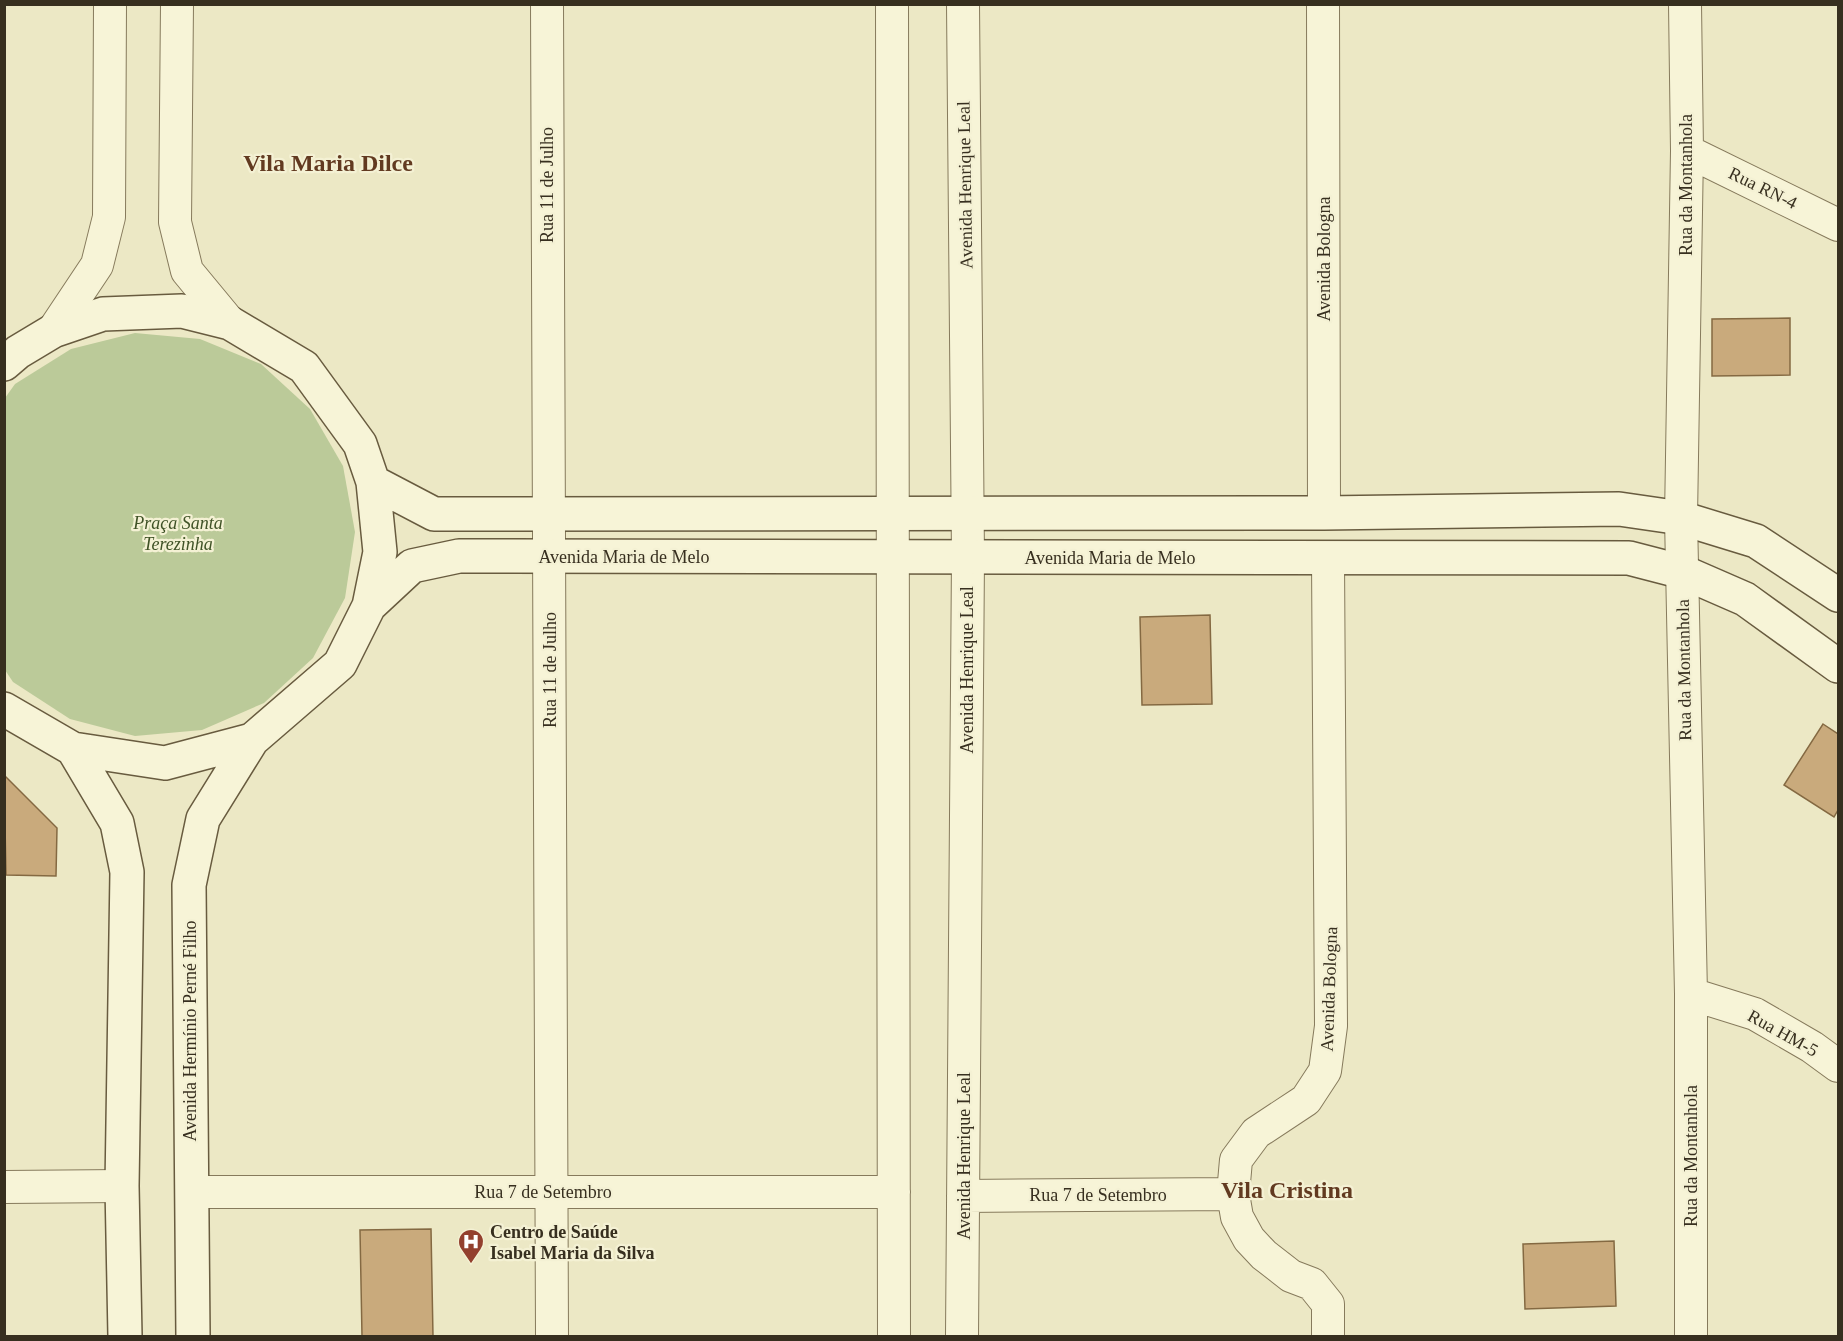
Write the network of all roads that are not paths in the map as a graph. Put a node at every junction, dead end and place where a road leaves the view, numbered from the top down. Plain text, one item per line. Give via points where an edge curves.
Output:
1 (110, 4) edge
2 (177, 4) edge
3 (547, 4) edge
4 (892, 4) edge
5 (963, 4) edge
6 (1323, 4) edge
7 (1685, 4) edge
8 (1687, 151) junction
9 (1839, 225) edge
10 (230, 323) junction
11 (53, 331) junction
12 (4, 364) edge
13 (373, 482) junction
14 (549, 513) junction
15 (893, 513) junction
16 (968, 513) junction
17 (1324, 513) junction
18 (1681, 518) junction
19 (549, 556) junction
20 (893, 557) junction
21 (968, 557) junction
22 (1328, 559) junction
23 (1683, 572) junction
24 (1839, 595) edge
25 (369, 606) junction
26 (1839, 666) edge
27 (4, 709) edge
28 (252, 740) junction
29 (72, 749) junction
30 (1691, 994) junction
31 (1839, 1066) edge
32 (122, 1186) junction
33 (4, 1187) edge
34 (192, 1192) junction
35 (552, 1192) junction
36 (894, 1192) junction
37 (1233, 1194) junction
38 (963, 1196) junction
39 (125, 1336) edge
40 (193, 1336) edge
41 (552, 1336) edge
42 (894, 1336) edge
43 (962, 1336) edge
44 (1328, 1336) edge
45 (1691, 1336) edge

1 - 11 street via 109,217 97,265
2 - 10 street via 175,222 187,271
3 - 14 street, Rua 11 de Julho
4 - 15 street
5 - 16 street, Avenida Henrique Leal
6 - 17 street, Avenida Bologna
7 - 8 street, Rua da Montanhola
8 - 9 street, Rua RN-4
8 - 18 street, Rua da Montanhola
10 - 11 street via 182,311 103,314
10 - 13 street via 304,367 360,444
11 - 12 street
13 - 14 street via 434,513
13 - 25 street via 380,552
14 - 15 street
14 - 19 street, Rua 11 de Julho
15 - 16 street
15 - 20 street
16 - 17 street
16 - 21 street, Avenida Henrique Leal
17 - 18 street via 1619,509
18 - 23 street, Rua da Montanhola
18 - 24 street via 1755,541
19 - 20 street, Avenida Maria de Melo
19 - 25 street, Avenida Maria de Melo via 459,556 412,566
19 - 35 street, Rua 11 de Julho
20 - 21 street, Avenida Maria de Melo
20 - 36 street
21 - 22 street, Avenida Maria de Melo
21 - 38 street, Avenida Henrique Leal
22 - 23 street, Avenida Maria de Melo via 1629,558
22 - 37 street, Avenida Bologna via 1331,1026 1325,1071 1306,1100 1256,1133 1236,1160
23 - 26 street, Avenida Maria de Melo via 1745,600
23 - 30 street, Rua da Montanhola
25 - 28 street via 340,664
27 - 29 street
28 - 29 street via 165,763
28 - 34 street, Avenida Hermínio Perné Filho via 203,819 189,885
29 - 32 street via 117,823 127,872
30 - 31 street, Rua HM-5 via 1755,1014
30 - 45 street, Rua da Montanhola
32 - 33 street
32 - 39 street
34 - 35 street, Rua 7 de Setembro
34 - 40 street, Avenida Hermínio Perné Filho
35 - 36 street, Rua 7 de Setembro
35 - 41 street, Rua 11 de Julho
36 - 42 street
37 - 38 street, Rua 7 de Setembro
37 - 44 street, Avenida Bologna via 1237,1217 1250,1239 1291,1276 1312,1284 1328,1304
38 - 43 street, Avenida Henrique Leal

